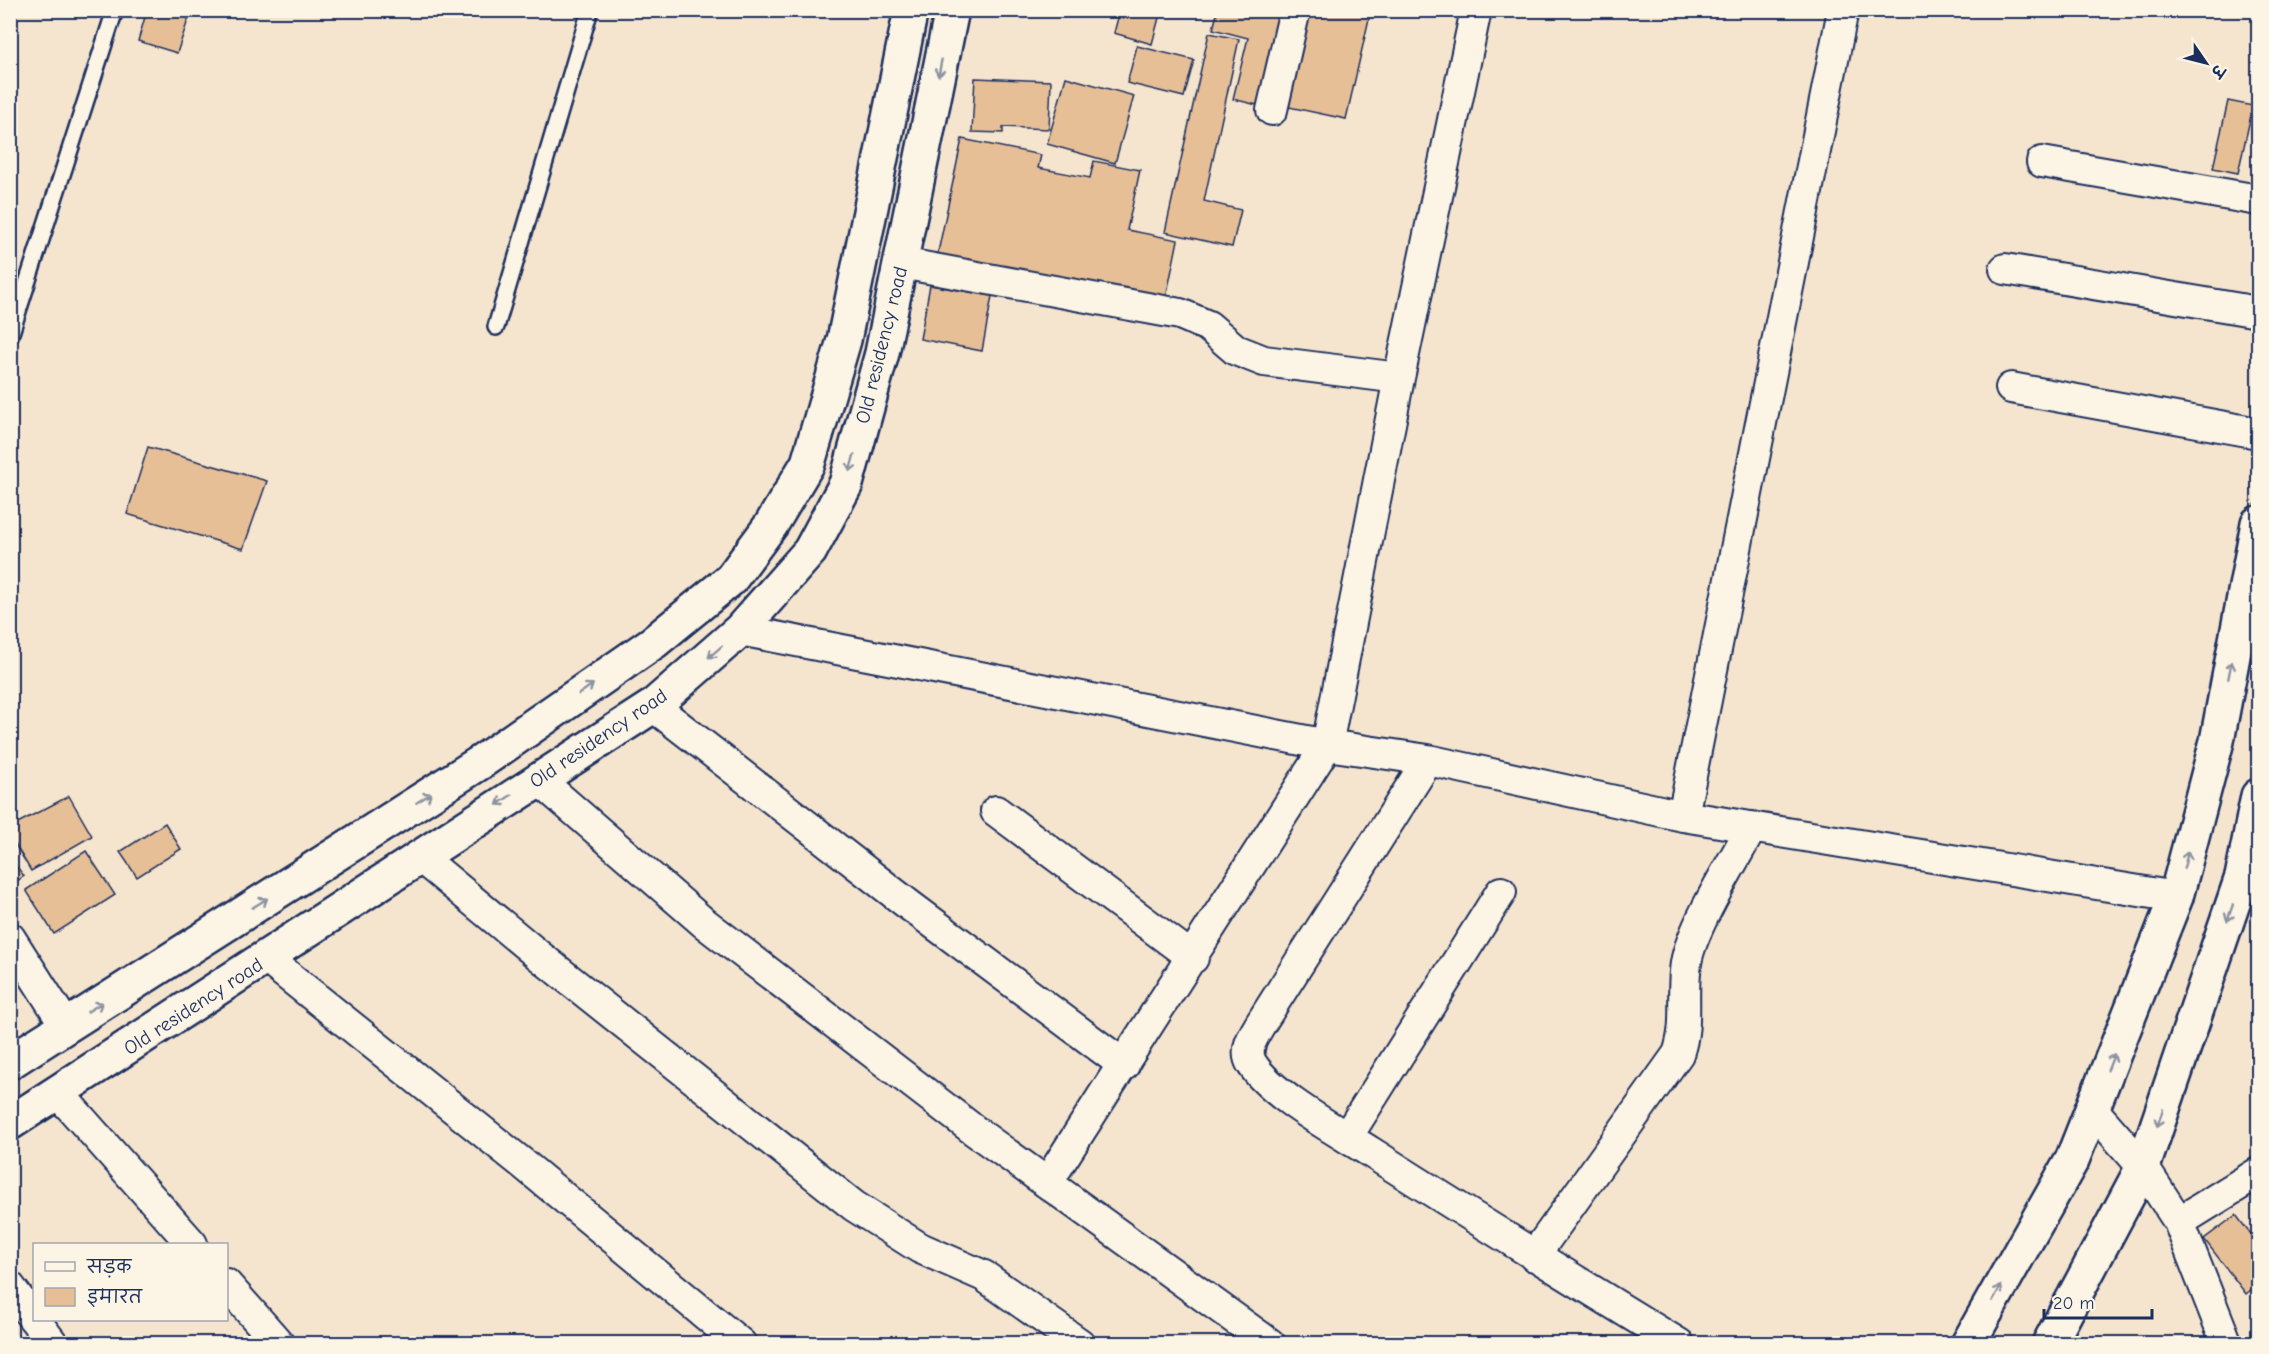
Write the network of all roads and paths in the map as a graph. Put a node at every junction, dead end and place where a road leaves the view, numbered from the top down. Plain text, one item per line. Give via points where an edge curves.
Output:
1 (115, 10) edge
2 (590, 10) edge
3 (911, 10) edge
4 (952, 10) edge
5 (1295, 10) edge
6 (1476, 10) edge
7 (1843, 10) edge
8 (1272, 110) dead end
9 (2042, 162) dead end
10 (2259, 200) edge
11 (902, 263) junction
12 (2005, 269) dead end
13 (2259, 312) edge
14 (496, 327) dead end
15 (10, 336) edge
16 (1399, 378) junction
17 (2011, 388) dead end
18 (2259, 433) edge
19 (2259, 523) edge
20 (740, 630) junction
21 (653, 706) junction
22 (1327, 745) junction
23 (1428, 760) junction
24 (538, 779) junction
25 (2259, 796) edge
26 (996, 811) dead end
27 (1683, 816) junction
28 (1752, 827) junction
29 (419, 856) junction
30 (1501, 892) dead end
31 (2176, 897) junction
32 (10, 938) edge
33 (266, 958) junction
34 (1193, 958) junction
35 (66, 1026) junction
36 (10, 1062) edge
37 (1124, 1065) junction
38 (59, 1094) junction
39 (2092, 1109) junction
40 (10, 1123) edge
41 (1347, 1137) junction
42 (2143, 1167) junction
43 (2259, 1173) edge
44 (1047, 1183) junction
45 (2179, 1221) junction
46 (190, 1243) edge
47 (1534, 1256) junction
48 (228, 1286) edge
49 (10, 1287) edge
50 (33, 1316) edge
51 (36, 1321) edge
52 (52, 1344) edge
53 (279, 1344) edge
54 (741, 1344) edge
55 (1080, 1344) edge
56 (1270, 1344) edge
57 (1679, 1344) edge
58 (1968, 1344) edge
59 (2049, 1344) edge
60 (2227, 1344) edge

1 - 15 lane
2 - 14 lane
35 -> 3 main road, Old residency road via 482,762 654,642 732,579 771,525 808,463 844,340
4 -> 11 main road, Old residency road
5 - 8 street
6 - 16 street
7 - 27 street
9 - 10 street
11 - 16 street via 1180,314 1208,326 1236,350 1264,361
11 -> 20 main road, Old residency road via 846,484 810,551
12 - 13 street
16 - 22 street
17 - 18 street
31 -> 19 main road via 2217,741
20 -> 21 main road, Old residency road
20 - 22 street
21 - 24 main road, Old residency road
21 - 37 street via 909,905
22 - 23 street
22 - 34 street
23 - 27 street
23 - 41 street via 1248,1046 1250,1063 1269,1085
24 -> 29 main road, Old residency road
24 - 44 street via 703,922
25 -> 42 main road via 2242,877
26 - 34 street
27 - 28 street
28 - 31 street
28 - 47 street via 1695,936 1686,963 1685,1024 1678,1054
29 - 33 main road, Old residency road
29 - 55 street via 854,1206 920,1248 984,1276
30 - 41 street
39 -> 31 main road
32 - 35 street
33 - 38 main road, Old residency road
33 - 54 street
34 - 37 street
35 - 36 main road, Old residency road
37 - 44 street
38 - 40 main road, Old residency road
38 - 46 street
39 - 42 street
58 -> 39 main road via 2072,1160
41 - 47 street
42 - 45 street
42 - 59 main road
43 - 45 street
44 - 56 street
45 - 60 street
47 - 57 street
48 - 53 street
49 - 50 street
51 - 52 street

